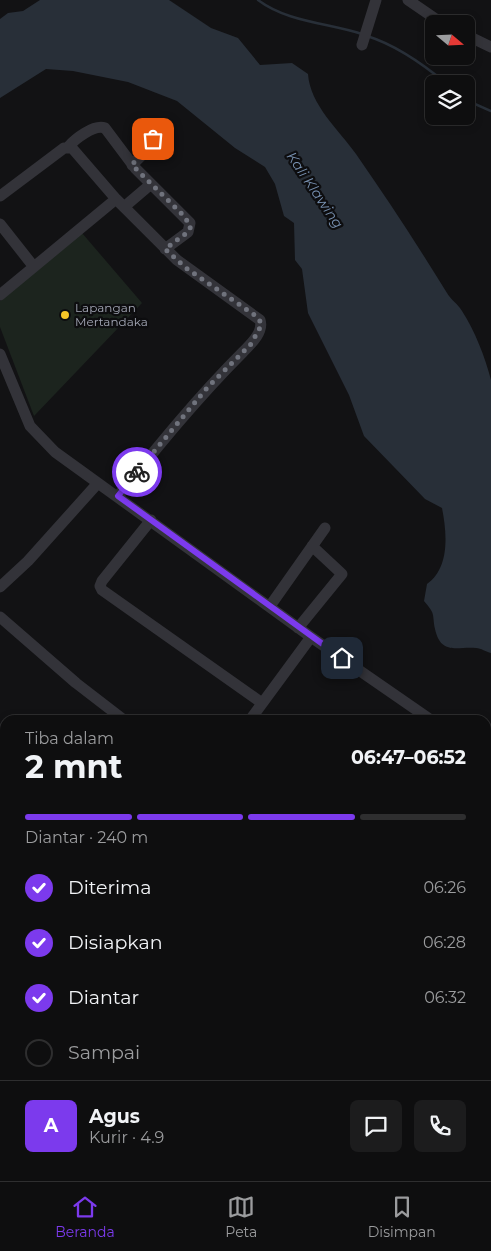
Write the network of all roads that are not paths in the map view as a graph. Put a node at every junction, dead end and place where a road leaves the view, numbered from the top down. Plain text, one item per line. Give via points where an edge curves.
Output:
1 (376, 0) edge
2 (408, 0) edge
3 (430, 15) edge
4 (475, 39) edge
5 (362, 45) dead end
6 (491, 47) edge
7 (160, 127) dead end
8 (68, 147) junction
9 (132, 165) junction
10 (151, 184) junction
11 (0, 196) edge
12 (120, 203) junction
13 (0, 224) edge
14 (165, 249) junction
15 (34, 267) junction
16 (0, 295) edge
17 (0, 354) edge
18 (98, 482) junction
19 (118, 496) junction
20 (151, 520) junction
21 (325, 528) dead end
22 (312, 546) junction
23 (0, 587) edge
24 (270, 606) junction
25 (0, 617) edge
26 (298, 628) junction
27 (311, 637) junction
28 (262, 703) junction
29 (118, 715) edge
30 (254, 715) edge
31 (424, 715) edge

1 - 5 street
2 - 3 street
4 - 6 street
7 - 9 street via 145,152
8 - 9 street via 77,138 102,127
8 - 11 street
8 - 12 street via 76,150
9 - 10 street
10 - 12 street
10 - 14 street via 190,223 188,232
12 - 14 street
12 - 15 street
13 - 15 street
14 - 19 street via 186,268 256,316 262,324 251,344 207,388
15 - 16 street
17 - 18 street via 30,426 56,452
18 - 19 street
18 - 23 street via 28,561
19 - 20 street
20 - 24 street
20 - 28 street via 102,581 102,590
21 - 22 street
22 - 24 street
22 - 26 street via 342,574
24 - 26 street
25 - 29 street
26 - 27 street
27 - 28 street
27 - 31 street
28 - 30 street

